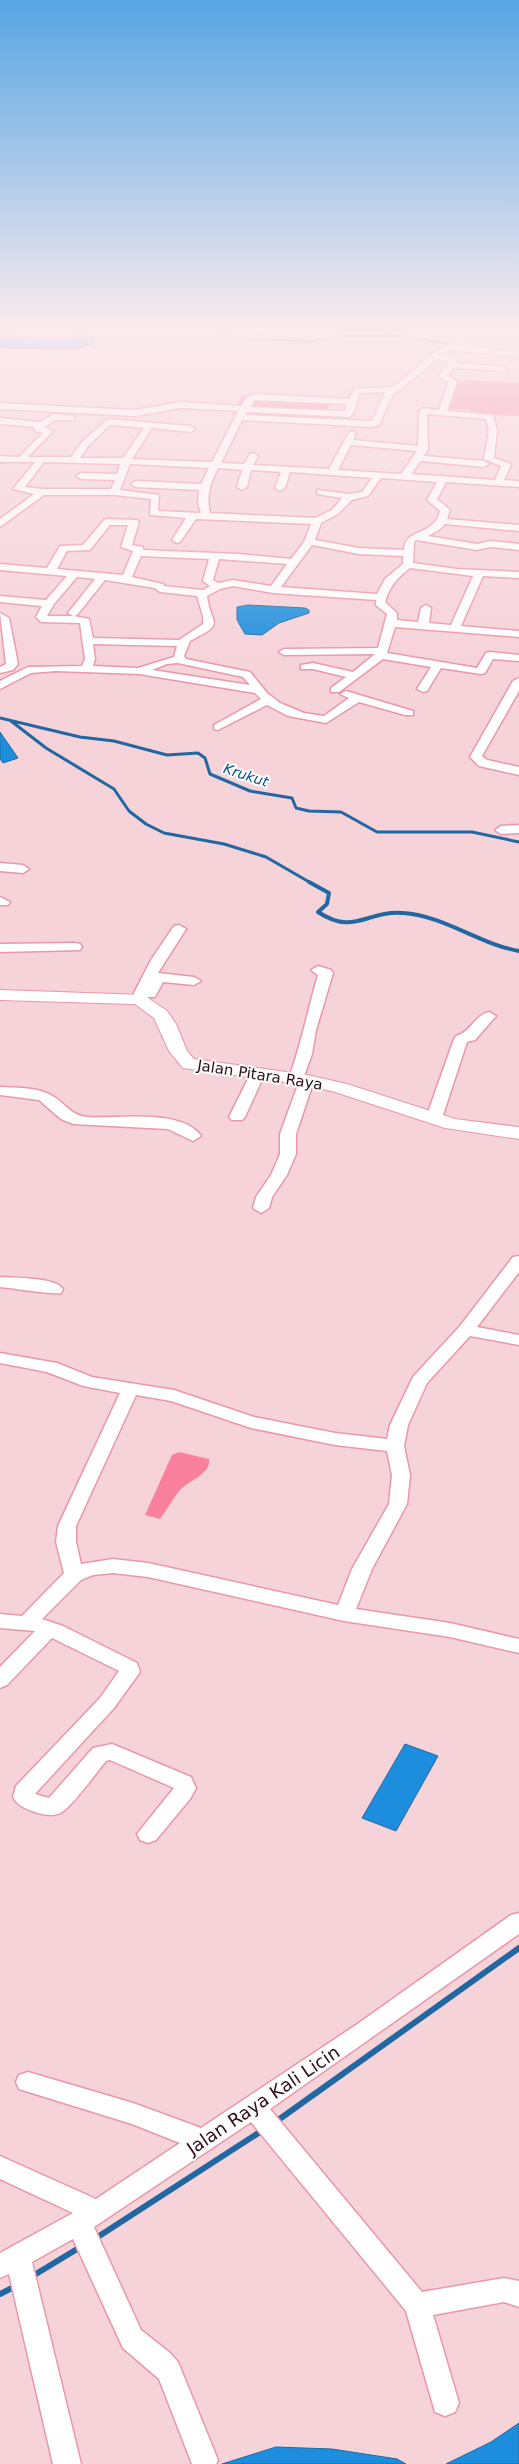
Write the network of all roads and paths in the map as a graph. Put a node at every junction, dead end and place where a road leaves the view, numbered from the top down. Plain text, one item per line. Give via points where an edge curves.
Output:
1 (41, 440) edge
2 (89, 440) edge
3 (139, 440) edge
4 (227, 440) edge
5 (425, 440) edge
6 (492, 440) edge
7 (348, 442) joint
8 (421, 453) junction
9 (254, 456) dead end
10 (0, 459) edge
11 (22, 459) junction
12 (42, 459) junction
13 (74, 460) junction
14 (126, 461) junction
15 (484, 464) dead end
16 (214, 466) junction
17 (247, 467) junction
18 (287, 469) junction
19 (332, 472) junction
20 (379, 474) junction
21 (81, 476) dead end
22 (404, 476) junction
23 (443, 480) junction
24 (118, 484) junction
25 (498, 484) junction
26 (519, 484) edge
27 (204, 487) junction
28 (242, 487) dead end
29 (280, 488) dead end
30 (42, 492) junction
31 (320, 492) dead end
32 (351, 496) junction
33 (0, 512) edge
34 (13, 513) junction
35 (193, 515) junction
36 (206, 515) junction
37 (442, 520) junction
38 (317, 521) junction
39 (0, 524) edge
40 (519, 528) edge
41 (414, 537) junction
42 (310, 538) junction
43 (351, 538) dead end
44 (181, 546) junction
45 (519, 547) edge
46 (137, 553) junction
47 (410, 554) junction
48 (215, 556) junction
49 (0, 560) edge
50 (293, 562) junction
51 (408, 565) junction
52 (0, 567) edge
53 (52, 568) junction
54 (479, 573) junction
55 (74, 574) junction
56 (519, 575) edge
57 (103, 576) junction
58 (122, 578) junction
59 (216, 586) junction
60 (273, 590) junction
61 (202, 593) junction
62 (381, 597) junction
63 (0, 599) edge
64 (49, 603) junction
65 (426, 608) dead end
66 (73, 613) dead end
67 (0, 616) edge
68 (391, 623) junction
69 (423, 625) junction
70 (456, 628) junction
71 (519, 634) edge
72 (87, 640) junction
73 (183, 643) junction
74 (284, 652) dead end
75 (381, 653) junction
76 (519, 658) edge
77 (180, 659) junction
78 (438, 665) junction
79 (305, 667) dead end
80 (84, 669) junction
81 (0, 671) edge
82 (139, 671) junction
83 (354, 676) junction
84 (519, 681) edge
85 (0, 686) edge
86 (423, 689) dead end
87 (260, 690) junction
88 (357, 698) junction
89 (268, 700) junction
90 (409, 713) dead end
91 (218, 727) dead end
92 (519, 771) edge
93 (519, 829) edge
94 (501, 830) dead end
95 (0, 867) edge
96 (23, 869) dead end
97 (178, 929) dead end
98 (75, 947) dead end
99 (0, 948) edge
100 (318, 970) dead end
101 (194, 981) dead end
102 (0, 995) edge
103 (142, 1001) junction
104 (489, 1016) dead end
105 (258, 1073) junction
106 (301, 1079) junction
107 (0, 1091) edge
108 (237, 1117) dead end
109 (434, 1118) junction
110 (519, 1134) edge
111 (193, 1136) dead end
112 (261, 1208) dead end
113 (519, 1261) edge
114 (0, 1282) edge
115 (55, 1289) dead end
116 (466, 1330) junction
117 (519, 1340) edge
118 (0, 1358) edge
119 (131, 1388) junction
120 (394, 1446) junction
121 (74, 1575) junction
122 (344, 1614) junction
123 (0, 1622) edge
124 (28, 1622) junction
125 (49, 1629) junction
126 (519, 1646) edge
127 (0, 1680) edge
128 (148, 1834) dead end
129 (519, 1922) edge
130 (28, 2082) dead end
131 (264, 2120) junction
132 (203, 2140) junction
133 (0, 2167) edge
134 (88, 2230) junction
135 (17, 2270) edge
136 (519, 2295) edge
137 (417, 2305) junction
138 (446, 2402) dead end
139 (204, 2460) dead end
140 (67, 2464) edge

1 - 11 street
2 - 13 street
3 - 14 street
4 - 16 street
5 - 8 street
6 - 25 street via 489,459 506,465
7 - 8 street
7 - 19 street
8 - 15 street
8 - 22 street
9 - 17 street
10 - 11 street
11 - 12 street
12 - 13 street
12 - 30 street via 18,489
13 - 14 street
14 - 16 street
14 - 24 street
16 - 17 street
16 - 27 street
17 - 18 street
17 - 28 street
18 - 19 street
18 - 29 street
19 - 20 street
20 - 22 street
20 - 32 street via 366,494
21 - 24 street
22 - 23 street
23 - 25 street
23 - 37 street via 432,500 445,510
24 - 27 street
24 - 30 street
24 - 35 street via 156,496 153,514
25 - 26 street
27 - 36 street
30 - 34 street
31 - 32 street
32 - 38 street via 335,512
33 - 34 street
34 - 39 street
35 - 36 street
35 - 44 street
36 - 38 street
37 - 40 street
37 - 41 street via 436,529
38 - 42 street
41 - 45 street via 477,547 490,544
41 - 47 street via 409,542
42 - 43 street
42 - 47 street via 366,552
42 - 50 street
44 - 46 street
44 - 48 street
46 - 53 street via 139,548 126,547 135,522 112,521 106,523 86,548 64,548
46 - 58 street via 127,577
47 - 51 street
48 - 50 street
48 - 59 street via 208,581
49 - 53 street
50 - 60 street
51 - 54 street
51 - 62 street via 385,583
52 - 53 street
53 - 55 street
54 - 56 street
54 - 70 street
55 - 57 street
55 - 64 street
57 - 58 street
57 - 66 street
58 - 61 street via 159,586 160,589
59 - 60 street via 233,583
59 - 61 street
60 - 62 street
61 - 73 street via 209,624
62 - 68 street via 381,605 392,614
63 - 64 street
64 - 72 street via 42,619 83,619
65 - 69 street
67 - 81 street via 4,618 12,664
68 - 69 street
68 - 75 street
69 - 70 street
70 - 71 street
72 - 73 street
72 - 80 street via 90,659
73 - 77 street
74 - 75 street
75 - 78 street
75 - 83 street
76 - 78 street via 490,655 478,672
77 - 82 street
77 - 87 street via 190,664 246,674
78 - 86 street
79 - 83 street
80 - 82 street
80 - 85 street via 28,670
82 - 87 street
83 - 88 street via 335,690
84 - 92 street via 476,757 483,763
87 - 89 street
88 - 89 street via 325,720 290,712
88 - 90 street
89 - 91 street
93 - 94 street
95 - 96 street
97 - 103 street via 158,960
98 - 99 street
100 - 106 street via 326,973 309,1030
101 - 103 street via 159,978
102 - 103 main road
103 - 105 main road, Jalan Pitara Raya via 167,1022 186,1062
104 - 109 street via 470,1037 461,1039
105 - 106 main road, Jalan Pitara Raya
105 - 108 street
106 - 109 main road, Jalan Pitara Raya via 341,1088
106 - 112 street via 288,1134 288,1154
107 - 111 street via 49,1099 71,1119 181,1126
109 - 110 main road, Jalan Pitara Raya via 460,1126
113 - 116 street
114 - 115 street
116 - 117 street
116 - 120 street via 419,1381 399,1425
118 - 119 street via 51,1368 89,1382
119 - 120 street via 187,1399 251,1422 335,1439
119 - 121 street via 67,1526 66,1542
120 - 122 street via 401,1476 398,1504 365,1562
121 - 122 street via 99,1566 132,1568
121 - 124 street
122 - 126 street via 450,1630
123 - 124 street
124 - 125 street
125 - 127 street
125 - 128 street via 130,1668 130,1672 107,1703 24,1792 24,1797 50,1808 55,1806 100,1754 112,1752 183,1784 185,1788
129 - 131 street, Jalan Raya Kali Licin via 364,2032
130 - 132 street via 133,2114
131 - 132 street, Jalan Raya Kali Licin
131 - 137 street
132 - 134 street, Jalan Raya Kali Licin
133 - 134 street
134 - 135 street, Jalan Raya Kali Licin
134 - 139 street via 111,2298 132,2339 143,2351 164,2363 169,2371
135 - 140 street
136 - 137 street via 504,2290
137 - 138 street

